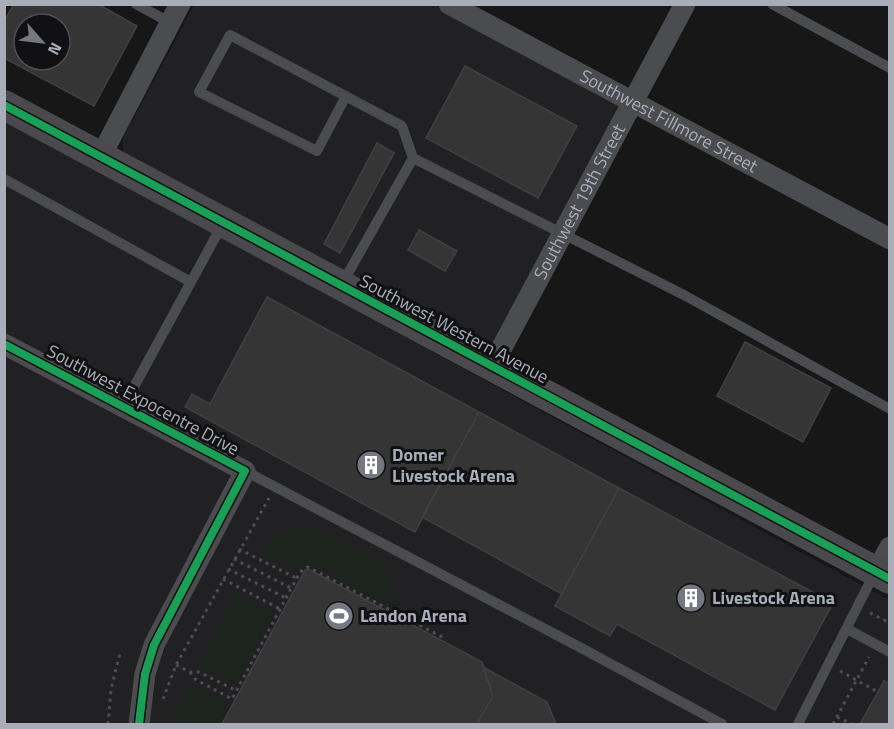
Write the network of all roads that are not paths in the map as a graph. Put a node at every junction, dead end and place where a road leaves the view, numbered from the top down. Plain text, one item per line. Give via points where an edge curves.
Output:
1 (136, 4) edge
2 (449, 4) edge
3 (685, 4) edge
4 (772, 4) edge
5 (176, 14) edge
6 (890, 68) edge
7 (346, 96) junction
8 (632, 103) junction
9 (4, 105) edge
10 (101, 156) junction
11 (413, 158) junction
12 (4, 179) edge
13 (223, 222) junction
14 (562, 234) junction
15 (890, 239) edge
16 (191, 282) junction
17 (341, 286) junction
18 (4, 344) edge
19 (492, 366) junction
20 (123, 407) junction
21 (890, 408) edge
22 (245, 471) junction
23 (885, 566) edge
24 (848, 629) junction
25 (890, 652) edge
26 (139, 724) edge
27 (722, 724) edge
28 (798, 724) edge

1 - 5 lane
2 - 8 street, Southwest Fillmore Street
3 - 8 street, Southwest 19th Street
4 - 6 lane
5 - 10 street
7 - 7 lane via 230,35 199,92 317,151
7 - 11 lane via 402,126
8 - 14 street, Southwest 19th Street
8 - 15 street, Southwest Fillmore Street
9 - 10 street, Southwest Western Avenue
10 - 13 street, Southwest Western Avenue
11 - 14 lane
11 - 17 lane
12 - 16 lane
13 - 16 lane
13 - 17 street, Southwest Western Avenue
14 - 19 street, Southwest 19th Street
14 - 21 lane via 684,295
16 - 20 lane
17 - 19 street, Southwest Western Avenue
18 - 20 street, Southwest Expocentre Drive
19 - 23 street, Southwest Western Avenue
20 - 22 street, Southwest Expocentre Drive
22 - 26 street, Southwest Expocentre Drive via 154,645 145,674
22 - 27 lane
23 - 24 lane
24 - 25 lane
24 - 28 lane

